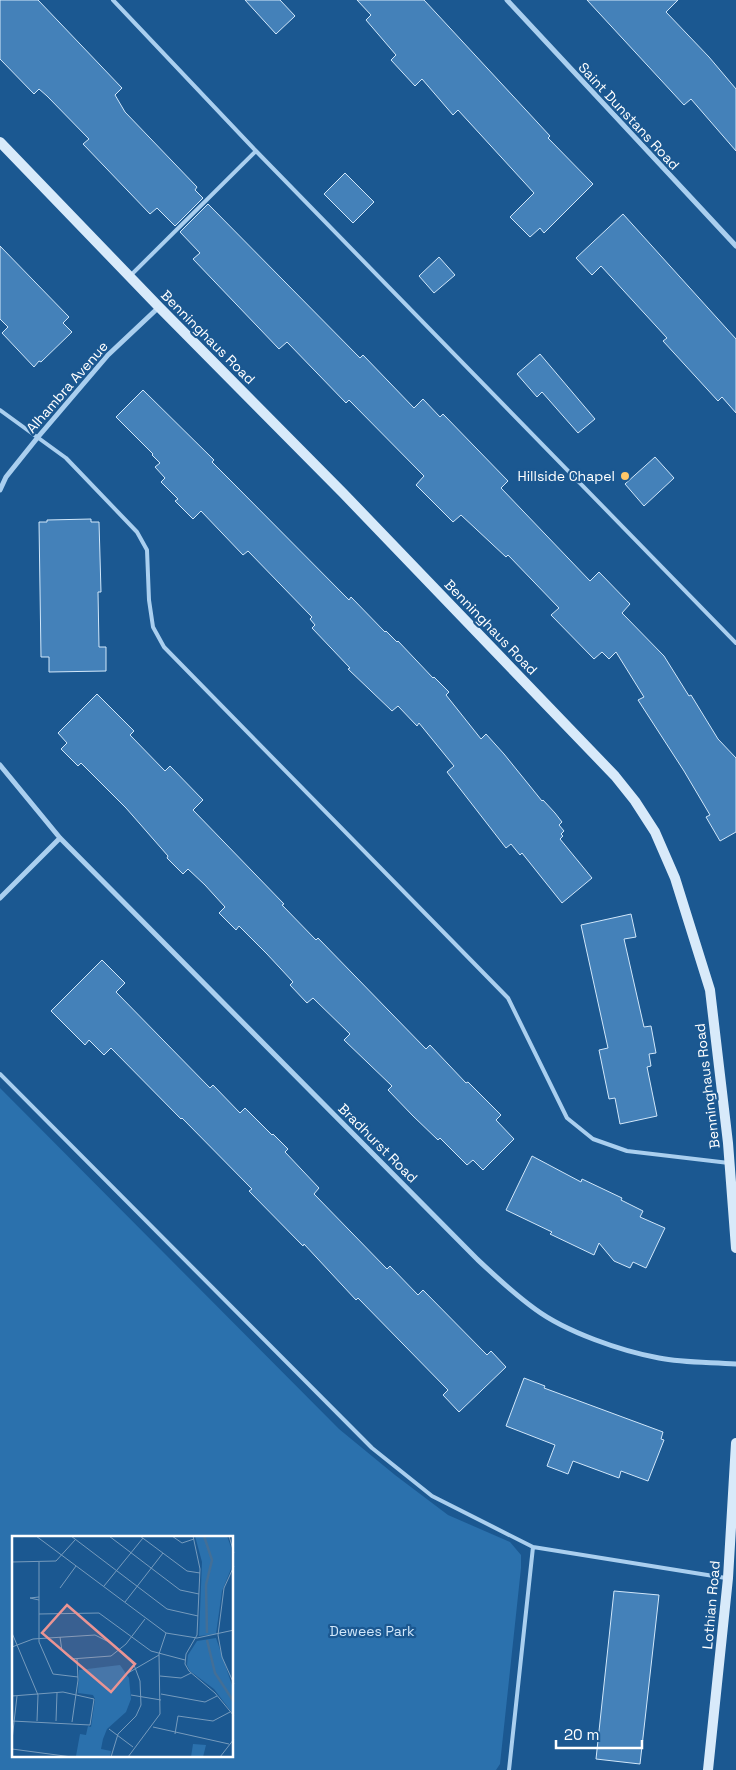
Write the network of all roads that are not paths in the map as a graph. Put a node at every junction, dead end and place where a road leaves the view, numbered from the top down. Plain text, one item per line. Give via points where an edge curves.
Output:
1 (113, 0) edge
2 (507, 0) edge
3 (0, 142) edge
4 (256, 151) junction
5 (736, 246) edge
6 (130, 277) junction
7 (159, 307) junction
8 (0, 410) edge
9 (38, 437) junction
10 (0, 490) edge
11 (736, 643) edge
12 (0, 765) edge
13 (60, 838) junction
14 (0, 898) edge
15 (0, 1074) edge
16 (729, 1163) junction
17 (736, 1248) edge
18 (736, 1364) edge
19 (736, 1443) edge
20 (533, 1547) junction
21 (728, 1578) junction
22 (508, 1770) edge
23 (708, 1770) edge

1 - 4 lane
2 - 5 street, Saint Dunstans Road
3 - 6 street, Benninghaus Road
4 - 6 lane
4 - 11 lane
6 - 7 street, Benninghaus Road
7 - 9 street, Alhambra Avenue via 108,355
7 - 16 street, Benninghaus Road via 350,500 615,776 635,801 655,832 675,878 710,990
8 - 9 lane
9 - 10 street, Alhambra Avenue via 6,477
9 - 16 lane via 66,458 137,532 146,550 153,627 164,648 508,998 567,1118 593,1139 627,1151
12 - 13 street
13 - 14 street
13 - 18 street, Bradhurst Road via 476,1259 536,1310 599,1342 659,1358
15 - 20 lane via 372,1448 432,1496
16 - 17 street, Benninghaus Road
19 - 21 street, Lothian Road
20 - 21 lane
20 - 22 lane
21 - 23 street, Lothian Road

